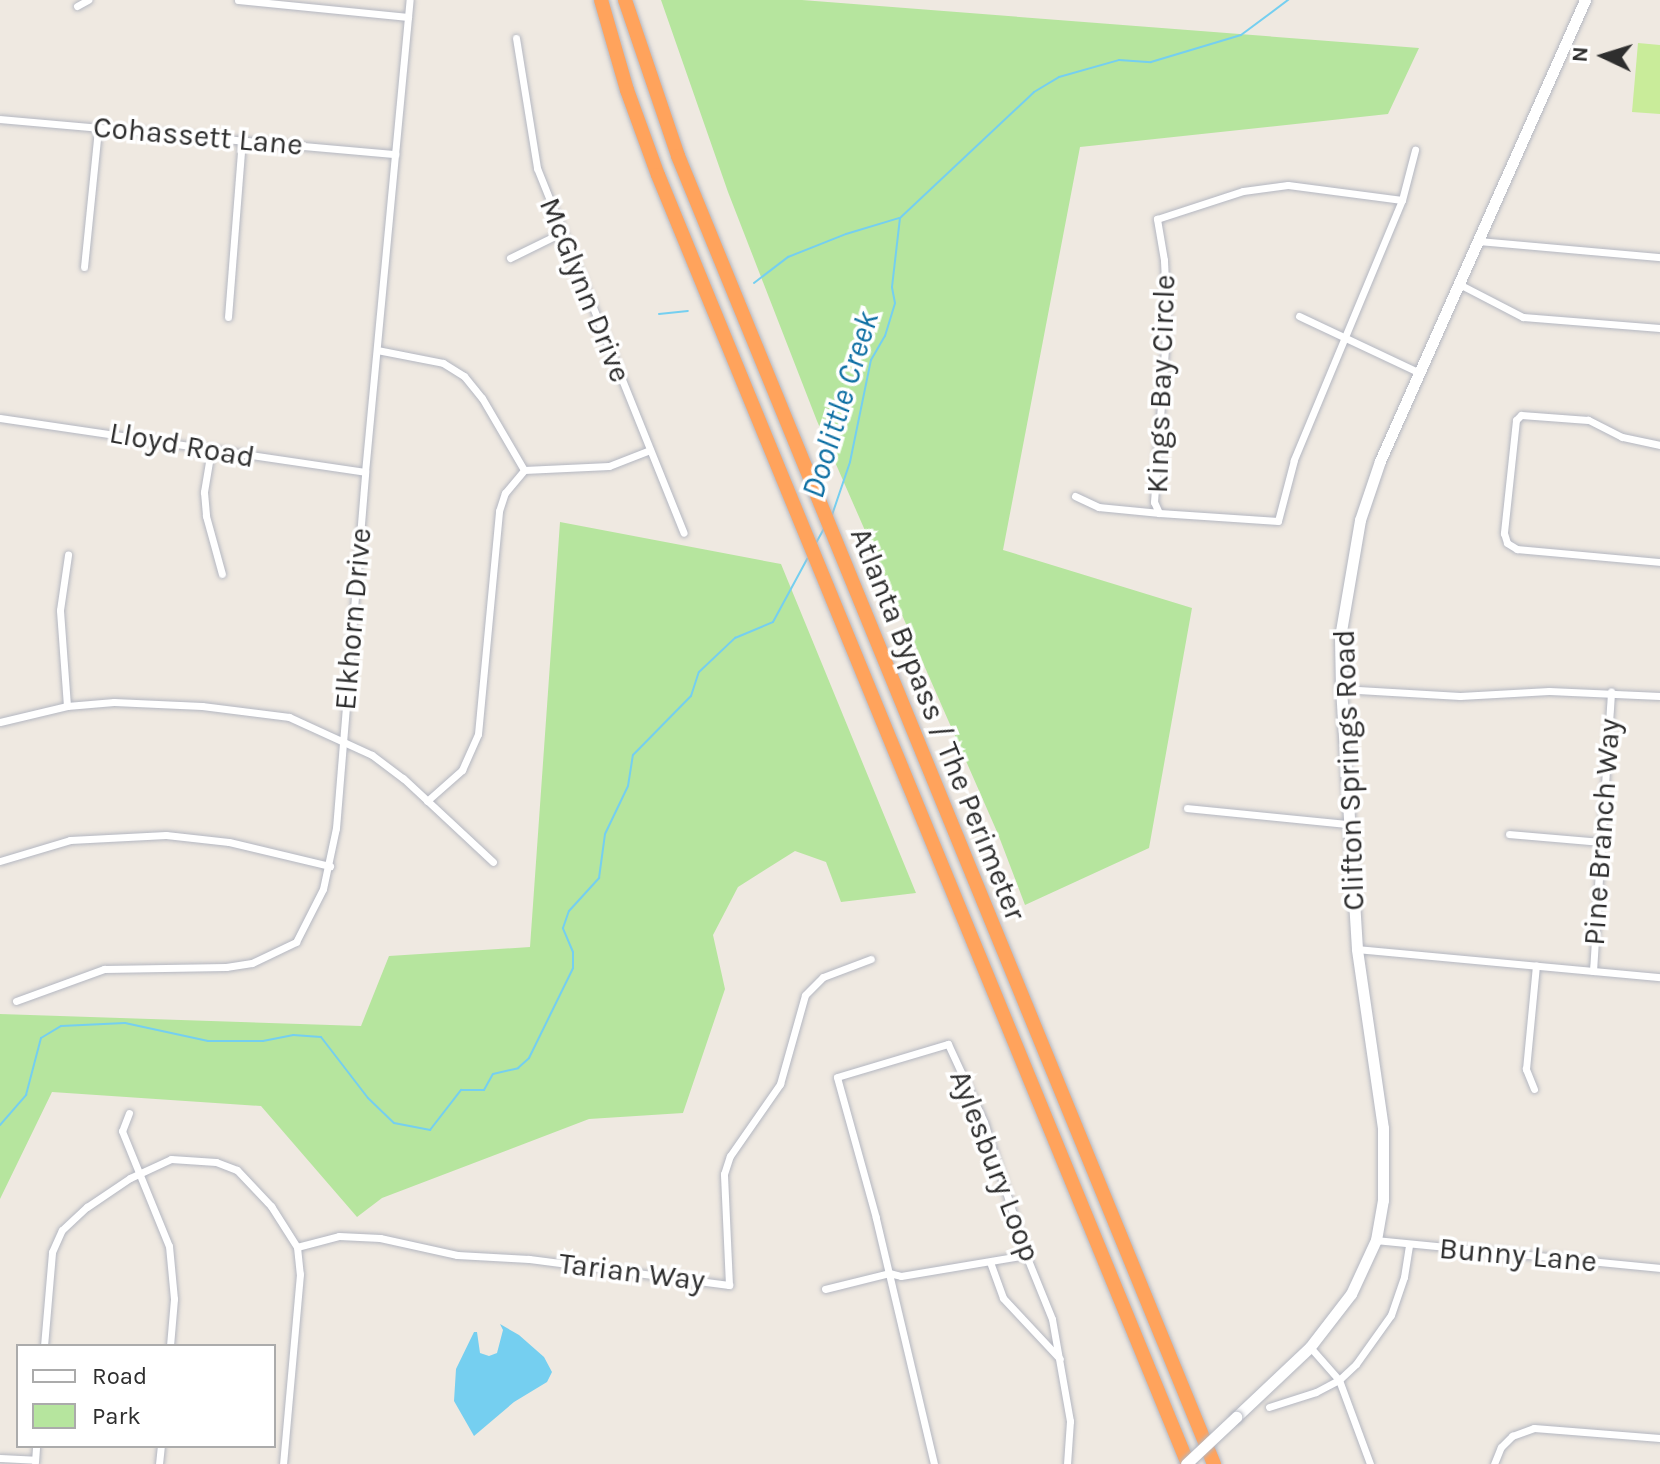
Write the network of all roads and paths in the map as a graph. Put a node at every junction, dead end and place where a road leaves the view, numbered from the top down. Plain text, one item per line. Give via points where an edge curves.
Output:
1 (88, 0) edge
2 (238, 0) edge
3 (410, 0) edge
4 (601, 0) edge
5 (625, 0) edge
6 (1585, 0) edge
7 (77, 6) dead end
8 (408, 17) junction
9 (516, 38) dead end
10 (0, 119) edge
11 (98, 128) junction
12 (242, 140) junction
13 (1415, 150) dead end
14 (395, 154) junction
15 (1402, 200) junction
16 (561, 233) junction
17 (1479, 241) junction
18 (1660, 257) edge
19 (510, 258) dead end
20 (84, 267) dead end
21 (1459, 284) junction
22 (1299, 316) dead end
23 (228, 317) dead end
24 (1660, 328) edge
25 (1344, 338) junction
26 (377, 350) junction
27 (1420, 373) junction
28 (0, 418) edge
29 (1660, 445) edge
30 (211, 450) junction
31 (650, 450) junction
32 (524, 470) junction
33 (365, 472) junction
34 (1075, 496) dead end
35 (1159, 513) junction
36 (684, 533) dead end
37 (68, 555) dead end
38 (1660, 562) edge
39 (222, 574) dead end
40 (1341, 689) junction
41 (1611, 692) junction
42 (1660, 696) edge
43 (67, 706) junction
44 (0, 722) edge
45 (344, 740) junction
46 (427, 801) junction
47 (1187, 808) dead end
48 (1348, 824) junction
49 (1509, 834) dead end
50 (1601, 842) junction
51 (0, 861) edge
52 (493, 862) dead end
53 (330, 866) junction
54 (1357, 949) junction
55 (871, 959) dead end
56 (1536, 965) junction
57 (1593, 971) junction
58 (1660, 977) edge
59 (16, 1001) dead end
60 (1534, 1089) dead end
61 (129, 1113) dead end
62 (139, 1173) junction
63 (1376, 1240) junction
64 (1409, 1245) junction
65 (297, 1247) junction
66 (1026, 1255) junction
67 (990, 1262) junction
68 (1660, 1268) edge
69 (889, 1273) junction
70 (825, 1289) dead end
71 (44, 1344) edge
72 (170, 1344) edge
73 (1310, 1347) junction
74 (1061, 1360) junction
75 (1339, 1380) junction
76 (1269, 1407) dead end
77 (1660, 1438) edge
78 (0, 1458) edge
79 (35, 1462) edge
80 (283, 1464) edge
81 (934, 1464) edge
82 (1065, 1464) edge
83 (1187, 1464) edge
84 (1214, 1464) edge
85 (1370, 1464) edge
86 (1494, 1464) edge

1 - 7 street
2 - 8 street
3 - 8 street, Elkhorn Drive
4 - 83 highway, Atlanta Bypass / The Perimeter via 658,175
5 - 84 highway, Atlanta Bypass / The Perimeter via 678,156
6 - 17 street, Clifton Springs Road
8 - 14 street, Elkhorn Drive
9 - 16 street, McGlynn Drive via 537,168
10 - 11 street, Cohassett Lane
11 - 12 street, Cohassett Lane
11 - 20 street
12 - 14 street, Cohassett Lane
12 - 23 street
13 - 15 street, Kings Bay Circle
14 - 26 street, Elkhorn Drive
15 - 25 street, Kings Bay Circle
15 - 35 street, Kings Bay Circle via 1288,185 1243,191 1157,219 1167,322 1154,502
16 - 19 street
16 - 31 street, McGlynn Drive
17 - 18 street
17 - 21 street, Clifton Springs Road
21 - 24 street via 1523,317
21 - 27 street, Clifton Springs Road
22 - 25 street
25 - 27 street
25 - 35 street, Kings Bay Circle via 1294,460 1278,521
26 - 32 street via 443,363 464,376
26 - 33 street, Elkhorn Drive
27 - 40 street, Clifton Springs Road via 1360,520 1340,637
28 - 30 street, Lloyd Road
29 - 38 street via 1622,437 1588,420 1521,415 1516,420 1504,533 1517,549
30 - 33 street, Lloyd Road
30 - 39 street via 206,516
31 - 32 street via 609,466
31 - 36 street, McGlynn Drive
32 - 46 street via 505,493 499,511 478,734 462,770
33 - 45 street, Elkhorn Drive
34 - 35 street, Kings Bay Circle via 1099,507
37 - 43 street via 60,610
40 - 41 street via 1460,696
40 - 48 street, Clifton Springs Road
41 - 42 street
41 - 50 street, Pine Branch Way
43 - 44 street
43 - 45 street via 163,703 249,710 289,717
45 - 46 street via 403,778
45 - 53 street, Elkhorn Drive
46 - 52 street
47 - 48 street
48 - 54 street, Clifton Springs Road
49 - 50 street
50 - 57 street, Pine Branch Way
51 - 53 street via 70,840 166,835 229,842
53 - 59 street, Elkhorn Drive via 314,912 296,942 277,953 226,967 104,969
54 - 56 street
54 - 63 street, Clifton Springs Road via 1384,1151
55 - 65 street, Tarian Way via 823,977 805,995 780,1084 730,1156 724,1174 729,1285 457,1255 380,1238 339,1236
56 - 57 street
56 - 60 street via 1526,1069
57 - 58 street
61 - 62 street via 122,1131
62 - 65 street via 182,1157 237,1170 285,1223
62 - 71 street via 62,1230 52,1252
62 - 72 street via 169,1246 174,1299
63 - 64 street, Bunny Lane
63 - 73 street, Clifton Springs Road via 1351,1294
64 - 68 street, Bunny Lane
64 - 75 street via 1391,1315
65 - 80 street via 300,1274
66 - 67 street
66 - 69 street, Aylesbury Loop via 984,1122 948,1044 837,1077
66 - 74 street, Aylesbury Loop via 1052,1319
67 - 69 street via 901,1276
67 - 74 street via 1003,1298
69 - 70 street
69 - 81 street, Aylesbury Loop
73 - 75 street
73 - 83 street, Clifton Springs Road, bridge
74 - 82 street, Aylesbury Loop via 1070,1421
75 - 76 street
75 - 85 street
77 - 86 street via 1534,1428 1512,1436
78 - 79 street

